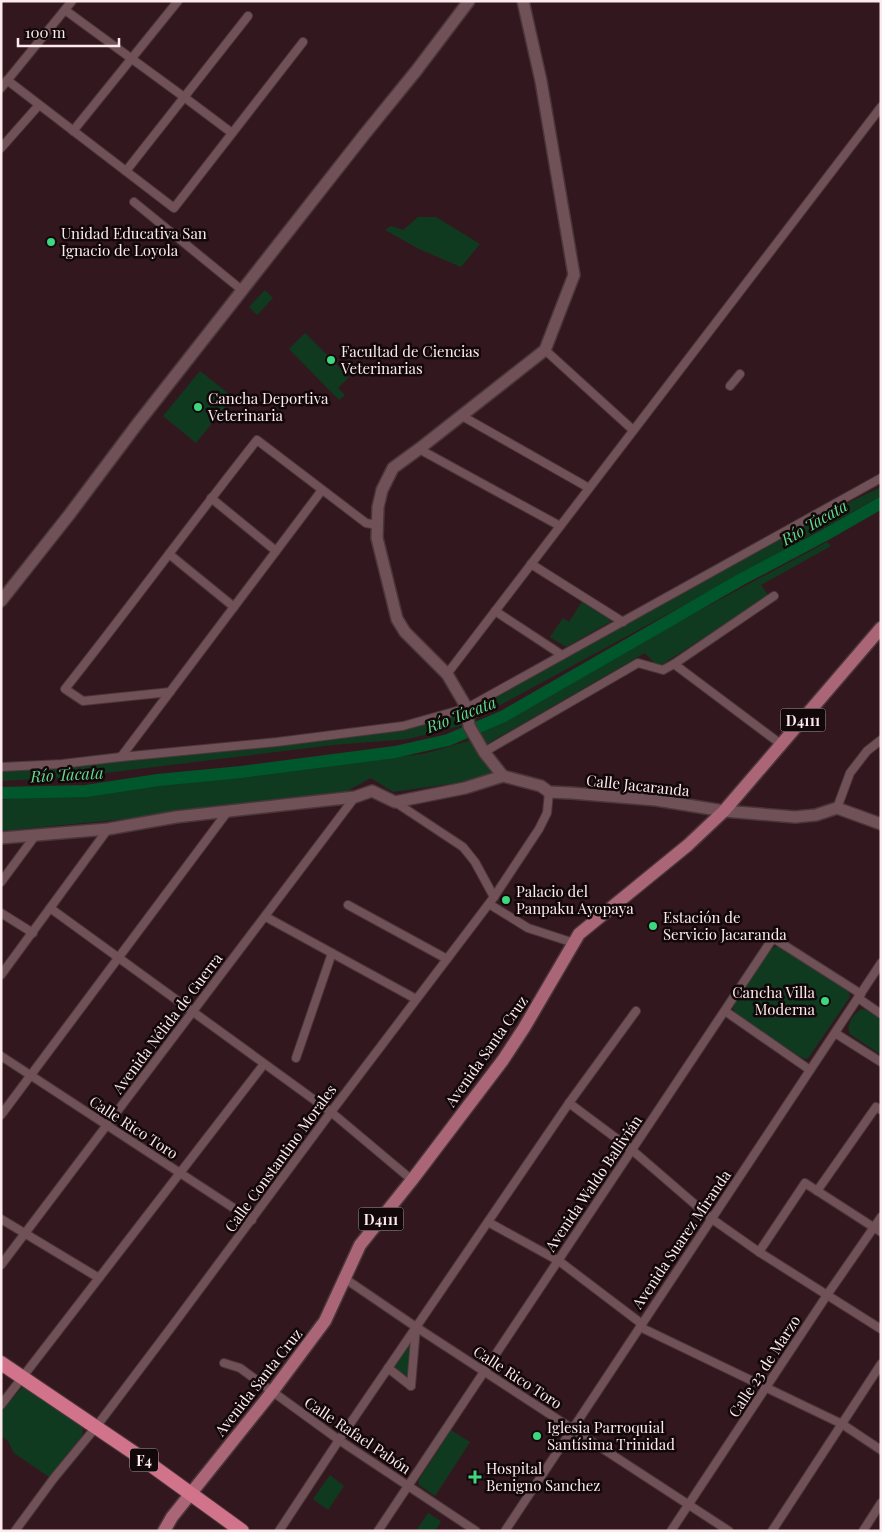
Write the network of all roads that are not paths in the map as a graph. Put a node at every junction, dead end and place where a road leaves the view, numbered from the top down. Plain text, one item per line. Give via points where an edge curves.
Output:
1 (72, 1) edge
2 (178, 1) edge
3 (469, 1) edge
4 (523, 1) edge
5 (65, 10) junction
6 (248, 16) dead end
7 (303, 42) dead end
8 (132, 59) junction
9 (7, 80) junction
10 (1, 88) edge
11 (184, 97) junction
12 (39, 105) junction
13 (881, 107) edge
14 (73, 131) junction
15 (232, 133) junction
16 (1, 148) edge
17 (126, 171) junction
18 (134, 202) dead end
19 (243, 291) junction
20 (546, 350) junction
21 (740, 374) dead end
22 (730, 386) dead end
23 (462, 416) junction
24 (633, 430) junction
25 (419, 449) junction
26 (881, 478) edge
27 (588, 488) junction
28 (322, 490) junction
29 (211, 498) junction
30 (378, 525) junction
31 (560, 526) junction
32 (276, 551) junction
33 (169, 554) junction
34 (531, 564) junction
35 (774, 596) dead end
36 (1, 601) edge
37 (234, 607) junction
38 (495, 611) junction
39 (622, 622) junction
40 (881, 628) edge
41 (562, 655) junction
42 (674, 664) junction
43 (447, 674) junction
44 (170, 692) junction
45 (467, 708) junction
46 (881, 740) edge
47 (782, 745) junction
48 (484, 752) junction
49 (121, 757) junction
50 (1, 767) edge
51 (503, 776) junction
52 (549, 792) junction
53 (355, 797) junction
54 (395, 802) junction
55 (837, 808) junction
56 (228, 811) junction
57 (724, 811) junction
58 (881, 824) edge
59 (108, 829) junction
60 (35, 836) junction
61 (1, 838) edge
62 (1, 882) edge
63 (491, 900) junction
64 (348, 905) dead end
65 (50, 908) junction
66 (1, 913) edge
67 (266, 917) junction
68 (33, 933) junction
69 (574, 943) junction
70 (332, 953) junction
71 (119, 959) junction
72 (447, 959) junction
73 (881, 963) edge
74 (1, 975) edge
75 (859, 996) junction
76 (416, 1000) junction
77 (725, 1010) junction
78 (636, 1011) dead end
79 (193, 1012) junction
80 (881, 1014) edge
81 (835, 1033) junction
82 (1, 1056) edge
83 (296, 1058) dead end
84 (881, 1062) edge
85 (264, 1064) junction
86 (810, 1070) junction
87 (30, 1076) junction
88 (569, 1103) junction
89 (881, 1110) edge
90 (331, 1112) junction
91 (1, 1115) edge
92 (106, 1126) junction
93 (632, 1150) junction
94 (180, 1173) junction
95 (412, 1180) junction
96 (817, 1191) junction
97 (881, 1217) edge
98 (1, 1219) edge
99 (712, 1219) junction
100 (252, 1220) junction
101 (488, 1222) junction
102 (877, 1230) edge
103 (25, 1234) junction
104 (759, 1252) junction
105 (559, 1260) junction
106 (1, 1265) edge
107 (99, 1278) junction
108 (344, 1278) junction
109 (827, 1295) junction
110 (641, 1326) junction
111 (416, 1327) junction
112 (881, 1329) edge
113 (1, 1363) edge
114 (224, 1363) dead end
115 (881, 1364) edge
116 (388, 1368) junction
117 (484, 1371) junction
118 (23, 1377) junction
119 (766, 1388) junction
120 (272, 1392) junction
121 (1, 1405) edge
122 (842, 1424) junction
123 (96, 1427) junction
124 (572, 1429) junction
125 (339, 1440) junction
126 (881, 1450) edge
127 (408, 1485) junction
128 (191, 1494) junction
129 (881, 1503) edge
130 (688, 1504) junction
131 (15, 1531) edge
132 (164, 1531) edge
133 (242, 1531) edge
134 (279, 1531) edge
135 (378, 1531) edge
136 (476, 1531) edge
137 (505, 1531) edge
138 (671, 1531) edge
139 (729, 1531) edge
140 (772, 1531) edge
141 (863, 1531) edge

1 - 5 street
2 - 8 street
3 - 19 street
4 - 20 street via 541,82 574,275
5 - 8 street
5 - 9 street
6 - 11 street
7 - 15 street
8 - 11 street
8 - 14 street
9 - 10 street
9 - 12 street
11 - 15 street
11 - 17 street
12 - 14 street
12 - 16 street
13 - 24 street
14 - 17 street
15 - 17 street via 174,208
18 - 19 street
19 - 36 street
20 - 23 street
20 - 24 street
21 - 22 street
23 - 25 street
23 - 27 street
24 - 27 street
25 - 30 street via 393,468 382,490
25 - 31 street
26 - 39 street
27 - 31 street
28 - 29 street via 257,440
28 - 30 street via 366,523
28 - 32 street
29 - 32 street
29 - 33 street
30 - 43 street via 377,538 397,619 405,632
31 - 34 street
32 - 37 street
33 - 37 street
33 - 44 street via 65,689 83,701
34 - 38 street
34 - 39 street
35 - 42 street
37 - 44 street
38 - 41 street
38 - 43 street
39 - 41 street
40 - 47 main road, Avenida Santa Cruz / D4111
41 - 45 street
42 - 47 street
42 - 48 street via 662,670 638,663
43 - 45 street
44 - 49 street
45 - 48 street via 471,729
45 - 49 street via 403,726
46 - 55 street via 867,751 850,773
47 - 57 main road, Avenida Santa Cruz / D4111
48 - 51 street
49 - 50 street
51 - 52 street, Calle Jacaranda via 541,786
51 - 54 street via 465,788
52 - 57 street, Calle Jacaranda via 656,800
52 - 63 street, Calle Constantino Morales via 547,813 539,829
53 - 54 street via 372,791
53 - 56 street
53 - 67 street, Avenida Nélida de Guerra
54 - 63 street via 463,847 476,862
55 - 57 street, Calle Jacaranda via 795,817
55 - 58 street
56 - 59 street
56 - 71 street
57 - 69 main road, Avenida Santa Cruz / D4111 via 580,934
59 - 60 street
59 - 65 street
60 - 61 street
60 - 62 street
63 - 69 street via 528,928
63 - 72 street, Calle Constantino Morales
64 - 72 street
65 - 68 street
65 - 71 street
66 - 68 street
67 - 70 street
67 - 79 street, Avenida Nélida de Guerra
68 - 74 street
69 - 95 main road, Avenida Santa Cruz / D4111 via 503,1060
70 - 76 street
70 - 83 street
71 - 79 street
71 - 87 street
72 - 76 street, Calle Constantino Morales
73 - 75 street, Avenida Suarez Miranda
75 - 77 street, Avenida Waldo Ballivián via 773,938
75 - 80 street
75 - 81 street, Avenida Suarez Miranda
76 - 90 street, Calle Constantino Morales
77 - 86 street
77 - 93 street, Avenida Waldo Ballivián
78 - 88 street
79 - 85 street
79 - 92 street, Avenida Nélida de Guerra
81 - 84 street
81 - 86 street, Avenida Suarez Miranda
82 - 87 street, Calle Rico Toro
85 - 90 street
85 - 94 street
86 - 99 street, Avenida Suarez Miranda
87 - 91 street
87 - 92 street, Calle Rico Toro
88 - 93 street
88 - 101 street
89 - 96 street via 876,1107
90 - 95 street
90 - 100 street, Calle Constantino Morales
92 - 94 street, Calle Rico Toro
92 - 103 street, Avenida Nélida de Guerra
93 - 99 street
93 - 105 street, Avenida Waldo Ballivián
94 - 100 street, Calle Rico Toro
94 - 107 street
95 - 108 main road, Avenida Santa Cruz / D4111 via 360,1245
96 - 102 street
96 - 104 street via 805,1183
97 - 102 street, Calle 23 de Marzo
98 - 103 street
99 - 104 street
99 - 110 street, Avenida Suarez Miranda
100 - 123 street, Calle Constantino Morales
101 - 105 street
101 - 111 street
102 - 109 street, Calle 23 de Marzo
103 - 106 street, Avenida Nélida de Guerra
103 - 107 street
104 - 109 street
105 - 110 street
105 - 117 street, Avenida Waldo Ballivián
107 - 118 street
108 - 111 street, Calle Rico Toro
108 - 120 main road, Avenida Santa Cruz / D4111 via 325,1320
109 - 112 street
109 - 119 street, Calle 23 de Marzo
110 - 119 street
110 - 124 street, Avenida Suarez Miranda
111 - 116 street
111 - 116 street via 411,1386
111 - 117 street, Calle Rico Toro
113 - 118 highway, F4
114 - 120 street, Calle Rafael Pabón via 240,1368
115 - 122 street
116 - 125 street
117 - 124 street, Calle Rico Toro
117 - 127 street, Avenida Waldo Ballivián
118 - 121 street
118 - 123 highway, F4
119 - 122 street
119 - 130 street, Calle 23 de Marzo
120 - 125 street, Calle Rafael Pabón
120 - 128 main road, Avenida Santa Cruz / D4111
122 - 126 street
122 - 140 street
123 - 128 highway, F4
123 - 131 street, Calle Constantino Morales
124 - 130 street, Calle Rico Toro
124 - 137 street, Avenida Suarez Miranda
125 - 127 street, Calle Rafael Pabón
125 - 134 street
127 - 135 street, Avenida Waldo Ballivián
127 - 136 street, Calle Rafael Pabón
128 - 132 main road, Avenida Santa Cruz / D4111
128 - 133 highway, F4
129 - 141 street
130 - 138 street, Calle 23 de Marzo
130 - 139 street, Calle Rico Toro

